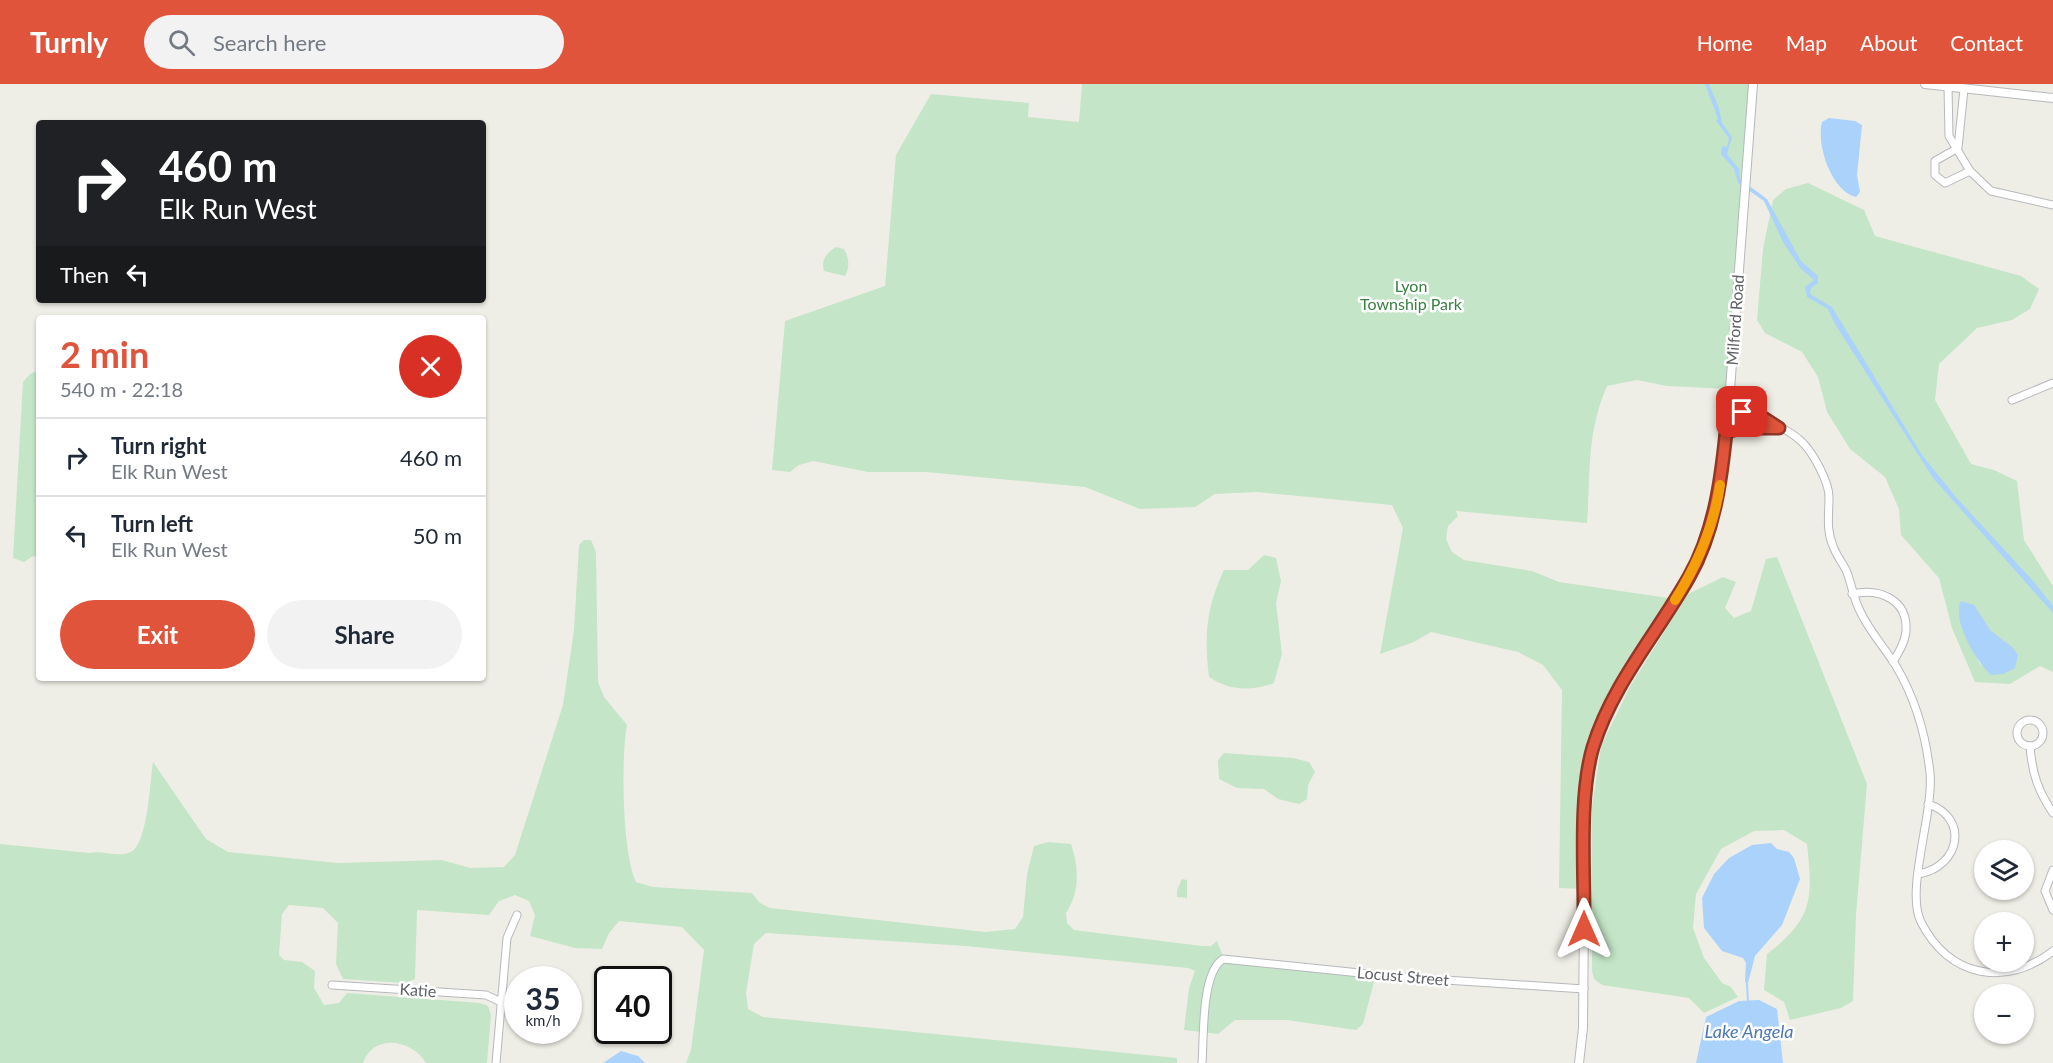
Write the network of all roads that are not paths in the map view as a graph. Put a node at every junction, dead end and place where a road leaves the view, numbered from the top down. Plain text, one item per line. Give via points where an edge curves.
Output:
1 (1753, 84) edge
2 (1925, 84) edge
3 (1948, 87) junction
4 (1964, 89) junction
5 (2053, 98) edge
6 (1958, 148) junction
7 (1970, 171) junction
8 (2053, 205) edge
9 (2053, 383) edge
10 (2012, 400) dead end
11 (1729, 404) junction
12 (1779, 428) junction
13 (1726, 432) junction
14 (1852, 594) junction
15 (1893, 662) junction
16 (2030, 746) dead end
17 (1928, 804) junction
18 (2053, 813) edge
19 (2053, 870) edge
20 (1919, 874) junction
21 (2053, 910) edge
22 (517, 915) dead end
23 (2053, 951) edge
24 (333, 985) dead end
25 (1584, 989) junction
26 (501, 1002) junction
27 (496, 1063) edge
28 (1202, 1063) edge
29 (1579, 1063) edge

1 - 11 street, Milford Road
2 - 3 street
3 - 4 street
3 - 6 street via 1947,126
4 - 5 street
4 - 6 street
6 - 7 street
6 - 7 street via 1935,161 1935,174 1945,183
7 - 8 street via 1991,191
9 - 10 street
11 - 12 street
11 - 13 street, Milford Road
12 - 13 street
12 - 14 street via 1804,443 1816,463 1829,494 1832,545 1846,570
13 - 25 street, Milford Road via 1719,493 1700,554 1690,576 1615,692 1593,749 1585,804
14 - 15 street
14 - 15 street via 1877,592 1891,598 1902,610 1906,633
15 - 17 street via 1918,712 1930,775
16 - 18 street via 2038,790
17 - 20 street
17 - 20 street via 1936,806 1949,819 1954,845 1942,865
19 - 21 street via 2045,891
20 - 23 street via 1916,892 1920,920 1936,946 1953,961 2001,974 2026,968
22 - 26 street via 507,938
24 - 26 street, Katie via 486,995
25 - 28 street, Locust Street via 1223,958 1214,967 1208,990
25 - 29 street, Milford Road
26 - 27 street

